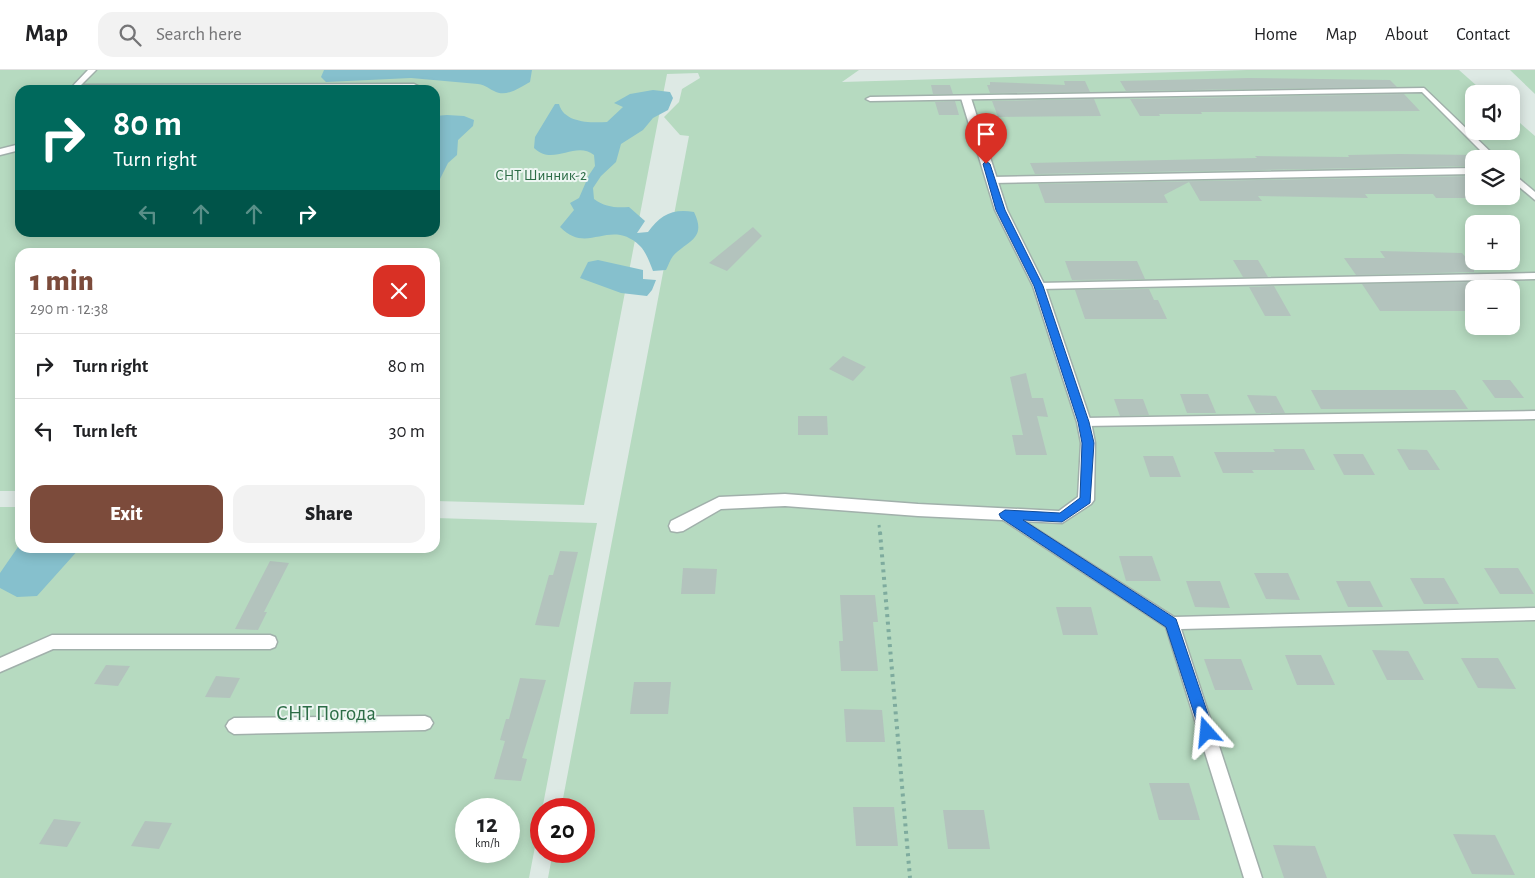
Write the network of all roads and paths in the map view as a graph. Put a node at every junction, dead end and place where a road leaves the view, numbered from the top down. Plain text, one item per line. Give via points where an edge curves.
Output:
1 (92, 70) edge
2 (76, 85) edge
3 (870, 98) dead end
4 (966, 98) junction
5 (15, 148) edge
6 (1485, 150) edge
7 (0, 152) edge
8 (1465, 171) edge
9 (992, 180) junction
10 (1520, 184) edge
11 (1535, 198) edge
12 (1535, 276) edge
13 (1039, 286) junction
14 (1535, 415) edge
15 (1084, 422) junction
16 (877, 507) junction
17 (1005, 514) junction
18 (677, 526) dead end
19 (1535, 614) edge
20 (1172, 623) junction
21 (270, 642) dead end
22 (0, 665) edge
23 (425, 723) dead end
24 (234, 726) dead end
25 (910, 878) edge
26 (1253, 878) edge

1 - 2 lane
3 - 4 lane
4 - 6 lane via 1424,90
4 - 9 street
5 - 7 lane
8 - 9 lane
9 - 13 street via 1001,210
10 - 11 lane
12 - 13 lane
13 - 15 street
14 - 15 lane
15 - 17 street via 1088,443 1086,500 1062,518
16 - 17 street
16 - 18 street via 785,500 719,503
16 - 25 path
17 - 20 lane
19 - 20 lane
20 - 26 lane
21 - 22 lane via 52,642
23 - 24 lane

